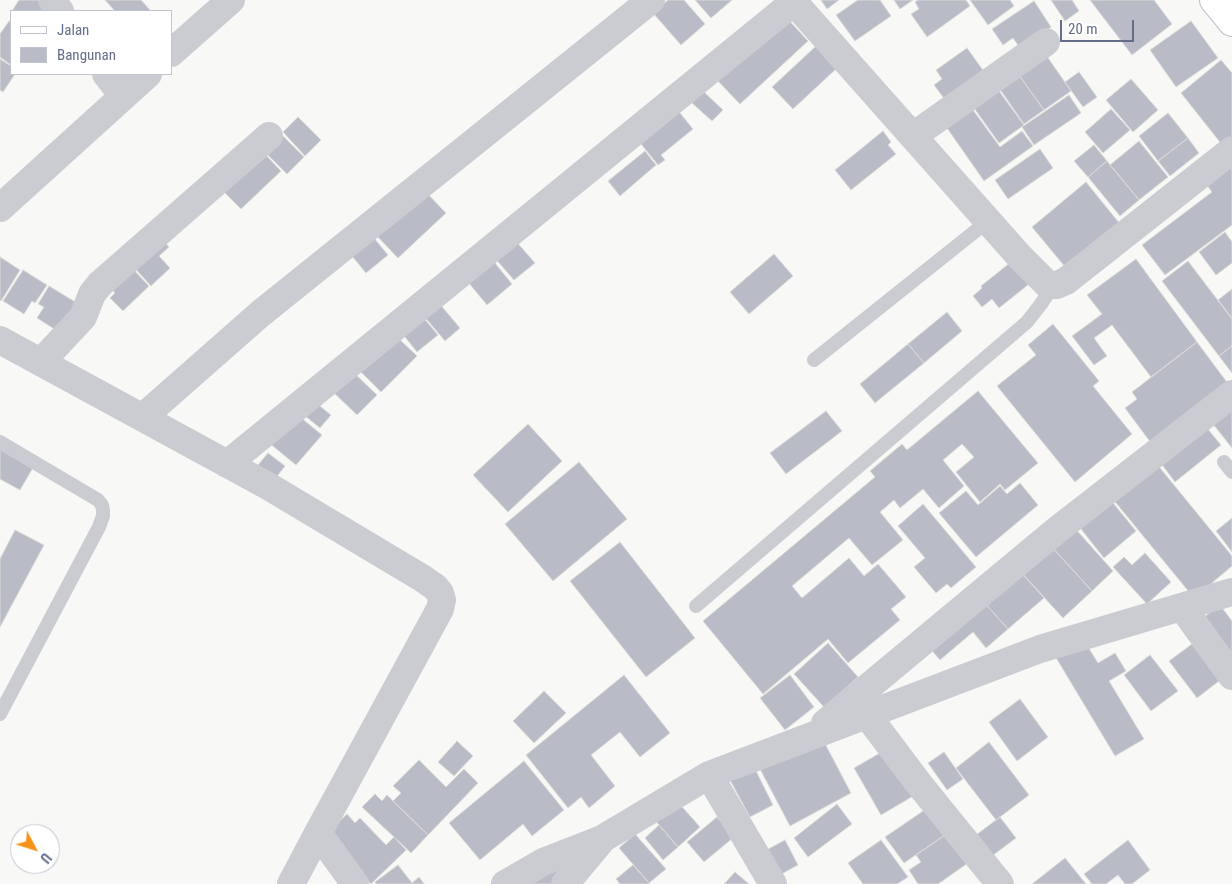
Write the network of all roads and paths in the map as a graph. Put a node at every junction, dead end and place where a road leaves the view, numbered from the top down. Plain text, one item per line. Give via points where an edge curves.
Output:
1 (231, 0) edge
2 (651, 0) edge
3 (1214, 0) edge
4 (793, 1) edge
5 (1232, 22) edge
6 (1046, 42) dead end
7 (172, 52) edge
8 (107, 75) edge
9 (147, 75) edge
10 (123, 96) junction
11 (269, 136) dead end
12 (913, 136) junction
13 (1232, 150) edge
14 (0, 208) edge
15 (988, 221) junction
16 (1052, 286) junction
17 (0, 340) edge
18 (814, 360) dead end
19 (41, 362) junction
20 (1232, 394) edge
21 (143, 417) junction
22 (0, 442) edge
23 (227, 464) junction
24 (1232, 592) edge
25 (696, 606) dead end
26 (1182, 607) junction
27 (1232, 676) edge
28 (0, 714) edge
29 (867, 715) junction
30 (809, 737) junction
31 (709, 775) junction
32 (318, 833) junction
33 (602, 839) junction
34 (291, 884) edge
35 (355, 884) edge
36 (505, 884) edge
37 (565, 884) edge
38 (773, 884) edge
39 (1000, 884) edge

1 - 7 street
2 - 21 street via 260,314
3 - 5 main road
4 - 12 street
4 - 23 street
6 - 12 street
8 - 10 street
9 - 10 street
10 - 14 street
11 - 19 street via 100,284 92,294 83,317
12 - 15 street
13 - 16 street via 1066,281
15 - 16 street via 1042,280
15 - 18 lane
16 - 25 lane via 1027,322
17 - 19 street
19 - 21 street
20 - 30 street via 1057,530
21 - 23 street
22 - 28 lane via 92,497 102,505 103,516
23 - 32 street via 422,578 435,587 442,600
24 - 26 street
26 - 27 street
26 - 29 street via 1040,650
29 - 30 street
29 - 39 street
30 - 31 street
31 - 33 street
31 - 38 street
32 - 34 street
32 - 35 street
33 - 36 street via 543,862
33 - 37 street

